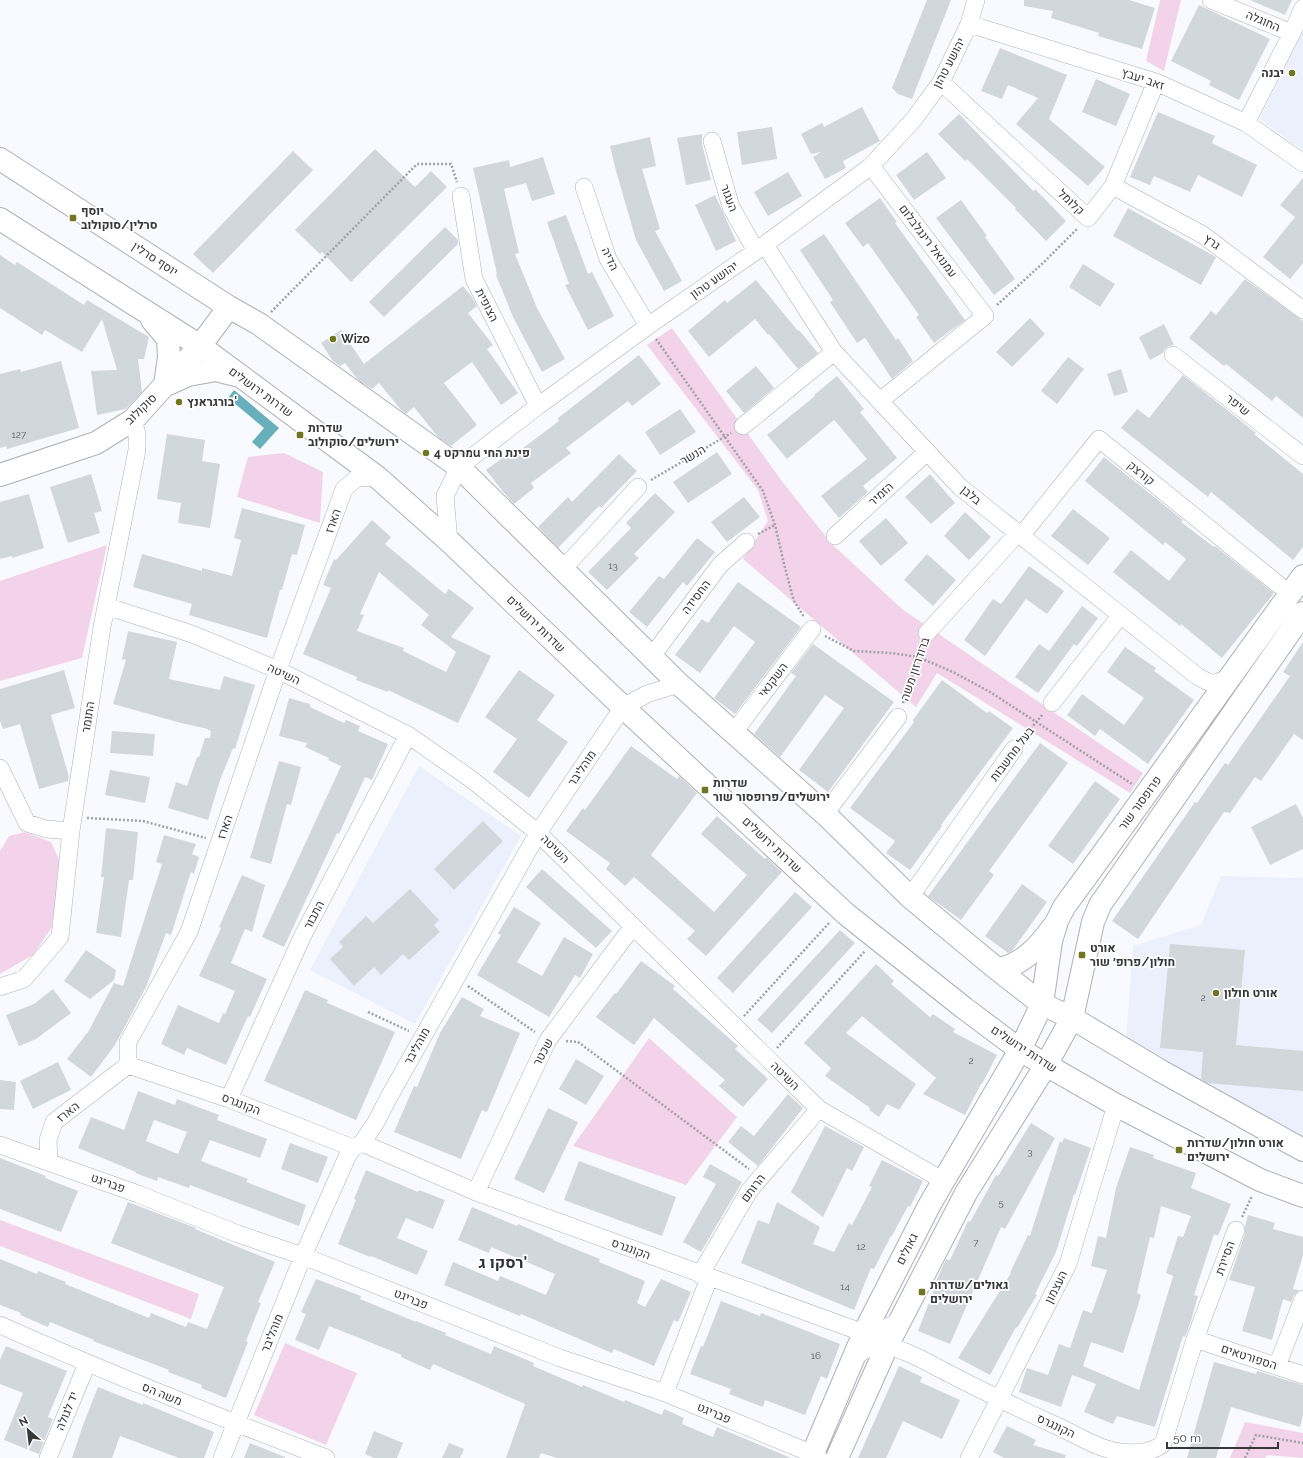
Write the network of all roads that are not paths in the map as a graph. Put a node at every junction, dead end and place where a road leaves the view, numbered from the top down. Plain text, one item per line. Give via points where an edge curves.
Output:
1 (976, 0) edge
2 (1211, 0) edge
3 (1303, 8) edge
4 (969, 24) junction
5 (1292, 33) junction
6 (941, 82) junction
7 (1156, 82) junction
8 (1246, 123) junction
9 (712, 141) dead end
10 (0, 159) edge
11 (1303, 163) edge
12 (871, 166) junction
13 (1113, 186) junction
14 (584, 187) dead end
15 (461, 196) road end
16 (0, 219) edge
17 (760, 248) junction
18 (229, 307) junction
19 (144, 310) junction
20 (1303, 310) edge
21 (648, 326) junction
22 (200, 346) junction
23 (834, 352) junction
24 (1173, 355) dead end
25 (240, 375) junction
26 (165, 385) junction
27 (880, 401) junction
28 (538, 406) junction
29 (133, 420) junction
30 (744, 426) road end
31 (927, 452) junction
32 (1303, 456) edge
33 (458, 467) junction
34 (0, 475) edge
35 (377, 477) junction
36 (638, 487) road end
37 (1020, 535) junction
38 (835, 536) dead end
39 (449, 541) junction
40 (746, 542) dead end
41 (563, 569) junction
42 (1303, 576) edge
43 (1294, 596) edge
44 (106, 606) junction
45 (1303, 613) edge
46 (1120, 616) junction
47 (812, 629) road end
48 (926, 633) road end
49 (652, 656) junction
50 (278, 670) junction
51 (1230, 676) junction
52 (679, 684) junction
53 (1052, 703) road end
54 (623, 707) junction
55 (898, 716) road end
56 (734, 732) junction
57 (408, 735) junction
58 (1014, 749) road end
59 (0, 768) edge
60 (825, 814) junction
61 (72, 824) junction
62 (538, 833) junction
63 (910, 896) junction
64 (1057, 921) junction
65 (633, 926) junction
66 (997, 969) junction
67 (0, 987) edge
68 (1042, 1004) junction
69 (1072, 1018) junction
70 (1020, 1050) junction
71 (128, 1065) junction
72 (1046, 1065) junction
73 (229, 1099) junction
74 (1116, 1105) junction
75 (819, 1109) junction
76 (0, 1145) edge
77 (357, 1145) junction
78 (1303, 1150) edge
79 (49, 1162) junction
80 (944, 1181) junction
81 (476, 1192) junction
82 (1303, 1196) edge
83 (1236, 1230) road end
84 (303, 1256) junction
85 (705, 1276) junction
86 (1303, 1299) edge
87 (902, 1319) junction
88 (0, 1325) edge
89 (864, 1334) junction
90 (1195, 1339) junction
91 (887, 1346) junction
92 (854, 1358) junction
93 (86, 1364) junction
94 (1277, 1366) junction
95 (1303, 1375) edge
96 (666, 1393) junction
97 (1000, 1400) junction
98 (236, 1424) junction
99 (1102, 1453) edge
100 (814, 1457) edge
101 (48, 1458) edge
102 (222, 1458) edge
103 (326, 1458) edge
104 (837, 1458) edge
105 (969, 1458) edge

1 - 4 street, יהושע טהון
2 - 5 street, החוגלה
3 - 5 street
4 - 6 street, יהושע טהון
4 - 7 street, זאב יעבץ
5 - 8 street
6 - 12 street, יהושע טהון via 914,119
6 - 13 street, קלומל via 1088,218
7 - 8 street, זאב יעבץ
7 - 13 street, קלומל
8 - 11 street, זאב יעבץ
9 - 17 street, העגור via 730,207
10 - 18 main road, יוסף סרלין
12 - 17 street, יהושע טהון
12 - 27 street, עמנואל רינגלבלום via 984,316
13 - 20 street, גרץ via 1203,235
14 - 21 street, הדיה via 608,259
15 - 28 street, הצופית via 474,278
16 - 19 main road
17 - 21 street, יהושע טהון
17 - 23 street, בלבן
18 - 22 main road, סוקולוב
18 - 33 main road via 259,324
19 - 22 main road
19 - 26 main road via 168,339 170,357
21 - 28 street, יהושע טהון
22 - 25 main road, שדרות ירושלים
22 - 26 main road, סוקולוב
23 - 27 street, בלבן
23 - 30 street
24 - 32 street, שיפר
25 - 26 main road via 216,370 188,375
25 - 35 main road, שדרות ירושלים
26 - 29 main road, סוקולוב
27 - 31 street, בלבן
28 - 33 street, יהושע טהון
29 - 34 main road, סוקולוב via 96,443
29 - 44 street, התומר via 137,434 137,450
31 - 37 street, בלבן via 960,487
31 - 38 street, הזמיר
33 - 39 street, יהושע טהון via 445,496
33 - 41 main road
35 - 39 main road, שדרות ירושלים
35 - 50 street, הארז via 357,478 344,489
36 - 41 street
37 - 43 street, קורצק via 1099,439
37 - 46 street, בלבן
37 - 48 street, ברודרזון משה
39 - 54 main road, שדרות ירושלים
40 - 49 street, החסידה via 720,565
41 - 49 main road
42 - 43 main road, פרופסור שור
43 - 51 main road, פרופסור שור
44 - 50 street, השיטה via 192,634
44 - 61 street, התומר
45 - 69 main road, פרופסור שור via 1100,905 1093,922
46 - 51 street, בלבן via 1208,683 1219,682
46 - 53 street
47 - 56 street, השקנאי
49 - 52 main road
50 - 57 street, השיטה
50 - 71 street, הארז via 190,932 128,1042
51 - 64 main road, פרופסור שור via 1064,907
52 - 54 street, מוהליבר via 647,694
52 - 56 main road
54 - 62 street, מוהליבר
54 - 70 main road, שדרות ירושלים via 846,914
55 - 60 street, ברודרזון משה
56 - 60 main road
57 - 62 street, השיטה via 471,779
57 - 73 street, התבור via 303,935
58 - 63 street, בעל מחשבות
59 - 61 street via 26,823 46,829
60 - 63 main road
61 - 67 street, התומר via 60,937 24,979
62 - 65 street, השיטה
62 - 77 street, מוהליבר via 376,1122
63 - 66 main road
64 - 66 main road via 1028,956 1006,968
64 - 68 main road, פרופסור שור via 1051,941
65 - 75 street, השיטה
65 - 81 street, שכטר via 548,1040
66 - 68 main road
68 - 69 main road
68 - 70 main road, פרופסור שור
69 - 72 main road, פרופסור שור
69 - 78 main road
70 - 72 main road, שדרות ירושלים
70 - 80 main road, גאולים
71 - 73 street, הקונגרס
71 - 79 street, הארז via 54,1122 48,1140
72 - 74 main road, שדרות ירושלים
72 - 87 main road via 966,1193
73 - 77 street, הקונגרס
74 - 82 main road, שדרות ירושלים via 1260,1180
74 - 97 street, העצמון via 1068,1264
75 - 80 street, השיטה
75 - 85 street, הרותם via 749,1191
76 - 79 street, פבריגט
77 - 81 street, הקונגרס
77 - 84 street, מוהליבר
79 - 84 street, פבריגט
80 - 89 main road, גאולים
81 - 85 street, הקונגרס
83 - 90 street, הסיירת
84 - 96 street, פבריגט via 560,1358
84 - 98 street, מוהליבר
85 - 89 street, הקונגרס
85 - 96 street, הרותם
86 - 94 street
87 - 89 street via 882,1330
87 - 91 main road
88 - 93 street, משה הס
89 - 92 main road, גאולים
90 - 94 street, הספורטאים
90 - 99 street, הקונגרס via 1163,1444 1139,1454
91 - 92 street, הקונגרס via 869,1348
91 - 97 street, הקונגרס via 917,1357
91 - 104 main road
92 - 100 main road, גאולים
93 - 98 street, משה הס
93 - 101 street, יד לגולה
94 - 95 street, הספורטאים
96 - 100 street, פבריגט
97 - 99 street, הקונגרס
97 - 105 street, העצמון
98 - 102 street, מוהליבר
98 - 103 street, משה הס

